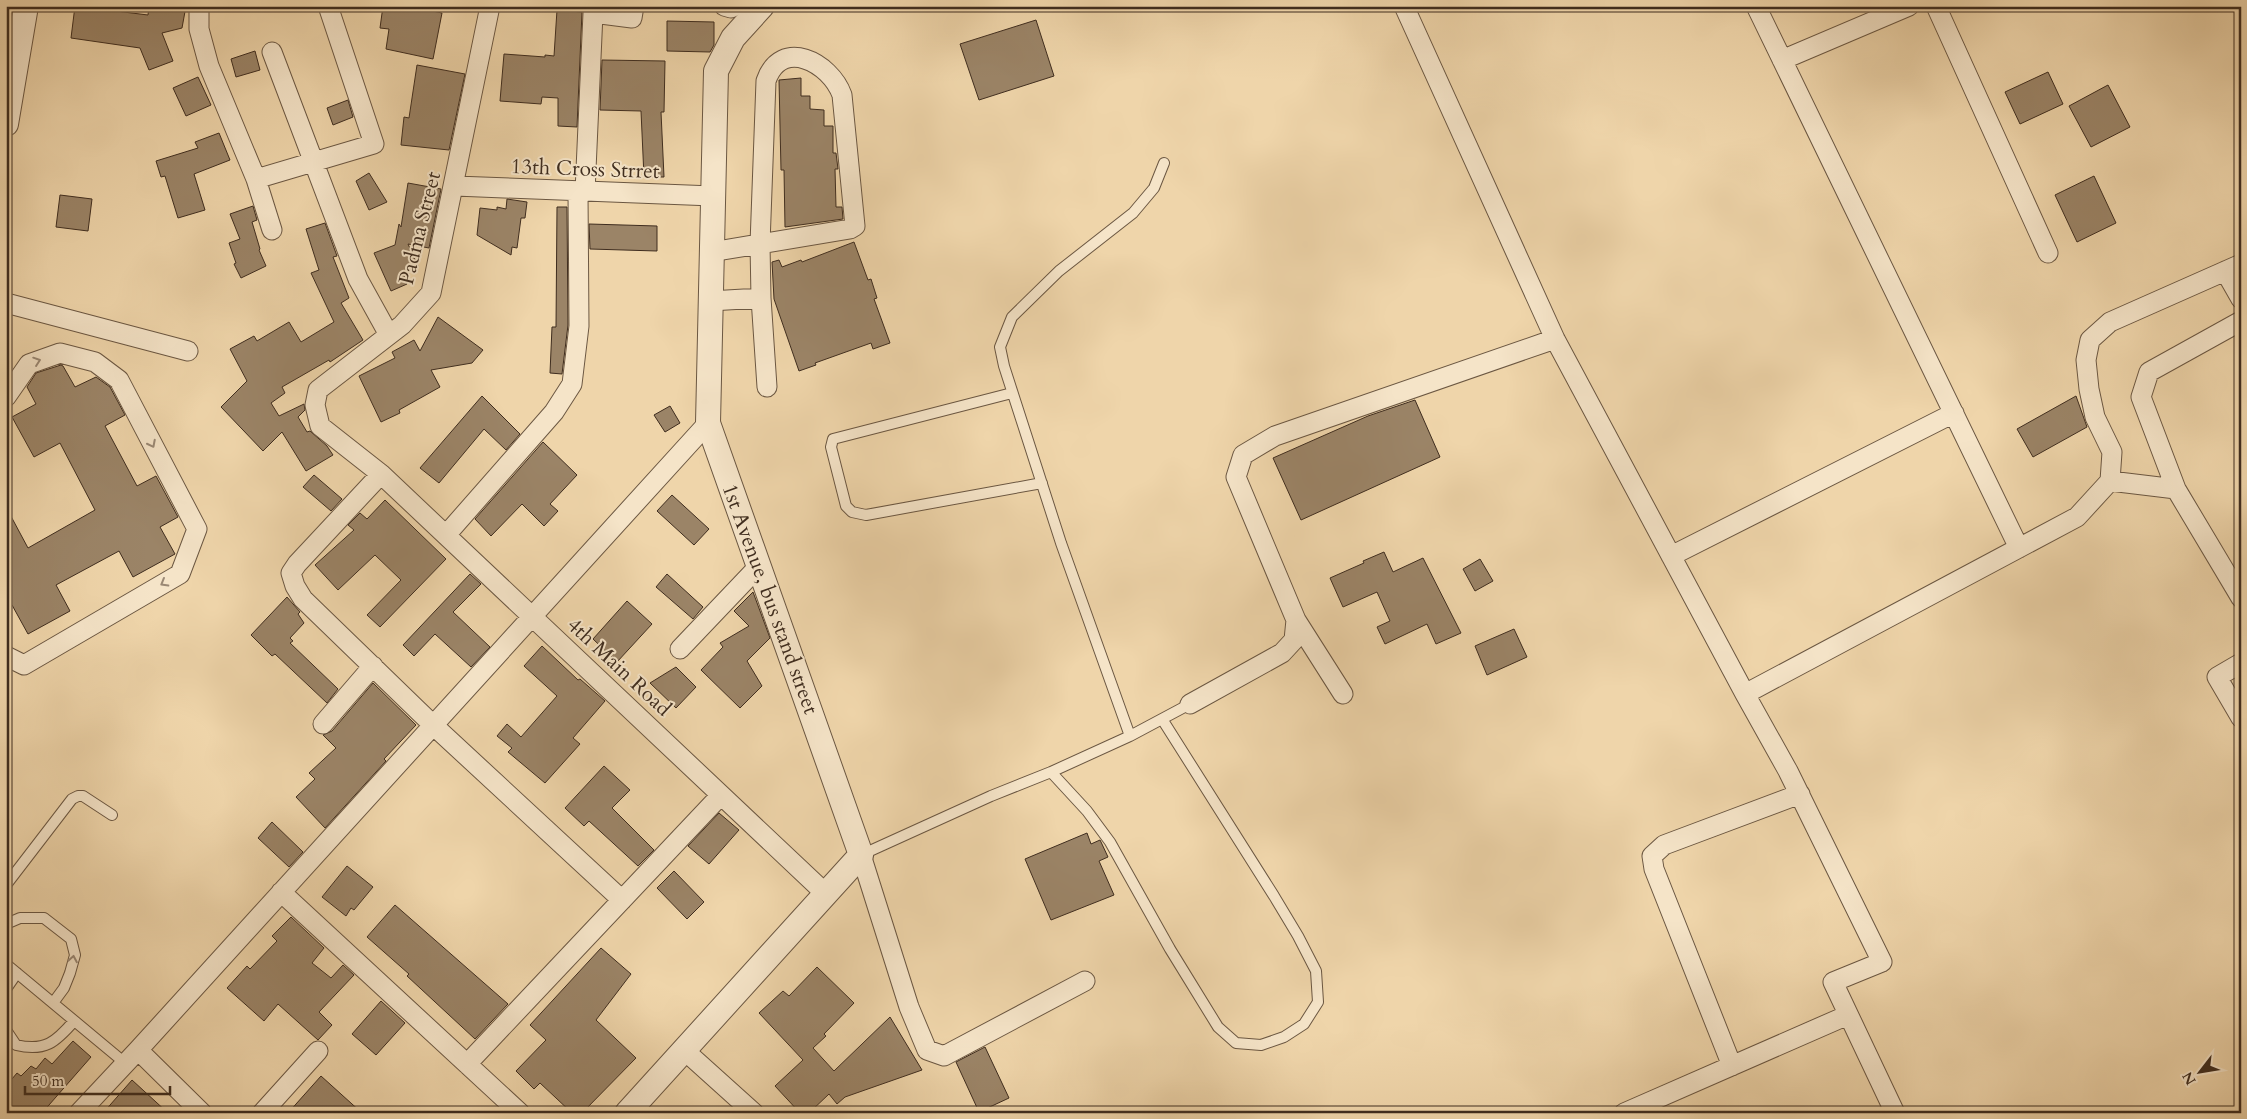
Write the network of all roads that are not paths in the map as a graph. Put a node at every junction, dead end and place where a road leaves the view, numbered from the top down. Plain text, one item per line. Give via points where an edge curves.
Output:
1 (26, 6) edge
2 (199, 6) edge
3 (490, 6) edge
4 (634, 6) edge
5 (724, 6) edge
6 (735, 6) edge
7 (762, 6) edge
8 (1404, 6) edge
9 (1756, 6) edge
10 (1909, 6) edge
11 (1936, 6) edge
12 (329, 9) dead end
13 (272, 52) dead end
14 (1782, 60) junction
15 (8, 94) edge
16 (6, 124) edge
17 (314, 162) junction
18 (1164, 163) dead end
19 (256, 179) junction
20 (455, 186) junction
21 (581, 192) junction
22 (713, 196) junction
23 (272, 230) dead end
24 (760, 244) junction
25 (711, 252) junction
26 (2048, 253) dead end
27 (2233, 268) edge
28 (761, 298) junction
29 (2241, 299) edge
30 (710, 301) junction
31 (6, 303) edge
32 (2241, 321) edge
33 (389, 335) junction
34 (1555, 339) junction
35 (188, 351) dead end
36 (767, 387) dead end
37 (1012, 393) junction
38 (6, 397) edge
39 (1954, 414) junction
40 (708, 423) junction
41 (381, 474) junction
42 (2110, 481) junction
43 (1042, 483) junction
44 (2176, 488) junction
45 (446, 535) junction
46 (2019, 548) junction
47 (1672, 556) junction
48 (758, 567) junction
49 (2241, 598) edge
50 (532, 616) junction
51 (1296, 620) junction
52 (680, 649) dead end
53 (6, 656) edge
54 (2241, 663) edge
55 (373, 666) junction
56 (1343, 694) dead end
57 (1745, 694) junction
58 (1190, 704) joint
59 (2241, 718) edge
60 (1162, 719) junction
61 (323, 724) dead end
62 (434, 725) junction
63 (1130, 736) junction
64 (1051, 772) junction
65 (1800, 794) junction
66 (721, 795) junction
67 (112, 815) dead end
68 (861, 855) junction
69 (6, 885) edge
70 (281, 892) junction
71 (826, 894) junction
72 (622, 900) junction
73 (6, 924) edge
74 (6, 964) edge
75 (17, 973) junction
76 (1085, 981) dead end
77 (6, 989) edge
78 (53, 1003) junction
79 (1848, 1015) junction
80 (74, 1021) junction
81 (6, 1030) edge
82 (684, 1050) junction
83 (318, 1051) dead end
84 (132, 1057) junction
85 (467, 1064) junction
86 (1732, 1066) junction
87 (78, 1113) edge
88 (202, 1113) edge
89 (262, 1113) edge
90 (520, 1113) edge
91 (627, 1113) edge
92 (754, 1113) edge
93 (1624, 1113) edge
94 (1895, 1113) edge

1 - 15 street
2 - 19 street via 199,30 209,66
3 - 20 street, Padma Street
4 - 21 street via 632,18 593,13
5 - 6 street
7 - 22 street, 1st Avenue, bus stand street via 733,38 716,71
8 - 34 street
9 - 14 street
10 - 14 street
11 - 26 street
12 - 17 street via 374,144
13 - 17 street
14 - 39 street
15 - 16 street
17 - 19 street
17 - 33 street via 358,279
18 - 37 lane via 1154,188 1133,213 1059,271 1012,317 1000,347
19 - 23 street
20 - 21 street, 13th Cross Strret
20 - 33 street, Padma Street via 431,293
21 - 22 street, 13th Cross Strret
21 - 45 street via 579,326 572,384 554,412
22 - 25 street, 1st Avenue, bus stand street
24 - 24 street via 854,226 842,95 828,72 816,63 801,59 786,58 778,63 770,69 766,81
24 - 25 street
24 - 28 street
25 - 30 street, 1st Avenue, bus stand street
27 - 29 street
27 - 42 street via 2110,322 2090,340 2086,360 2089,389 2095,417 2112,452
28 - 30 street
28 - 36 street
30 - 40 street, 1st Avenue, bus stand street
31 - 35 street
32 - 44 street via 2149,372 2141,397
33 - 41 street, Padma Street via 318,390 315,405 320,426
34 - 47 street
34 - 51 street via 1275,436 1243,455 1236,477
37 - 43 lane
37 - 43 lane via 833,439 830,447 846,506 852,512 866,515
38 -> 53 street via 29,364 60,353 95,362 120,380 197,529 180,574 24,665
39 - 46 street
39 - 47 street
40 - 48 street, 1st Avenue, bus stand street
40 - 50 street
41 - 45 street, 4th Main Road
41 - 55 street via 291,573 304,599
42 - 44 street
42 - 46 street via 2077,517
43 - 63 lane
44 - 49 street
45 - 50 street, 4th Main Road
46 - 57 street
47 - 57 street
48 - 52 street
48 - 68 street, 1st Avenue, bus stand street
50 - 62 street
50 - 66 street, 4th Main Road
51 - 56 street
51 - 58 street via 1294,640 1282,653
54 - 59 street via 2217,677
55 - 61 street
55 - 62 street
57 - 65 street
58 - 60 lane
60 - 63 lane
60 - 64 lane via 1274,896 1316,971 1318,1002 1304,1024 1284,1038 1261,1045 1236,1043 1218,1027 1110,842
62 - 70 street
62 - 72 street
63 - 64 lane
64 - 68 lane
65 - 79 street via 1882,962 1833,982
65 - 86 street via 1664,845 1652,856 1654,869
66 - 71 street, 4th Main Road
66 - 72 street
67 - 69 lane via 83,796 72,799
68 - 71 street
68 - 76 street via 909,1007 926,1050 944,1056
70 - 84 street
70 - 85 street
71 - 82 street
72 - 85 street
78 -> 73 lane via 70,973 75,955 71,939 44,918 20,918
74 - 75 lane
75 - 77 lane
75 - 78 lane
78 - 80 lane
79 - 86 street
79 - 94 street
80 - 81 lane via 55,1041 38,1047 16,1045
80 - 84 lane
82 - 91 street
82 - 92 street
83 - 89 street
84 - 87 street
84 - 88 street
85 - 90 street
86 - 93 street

